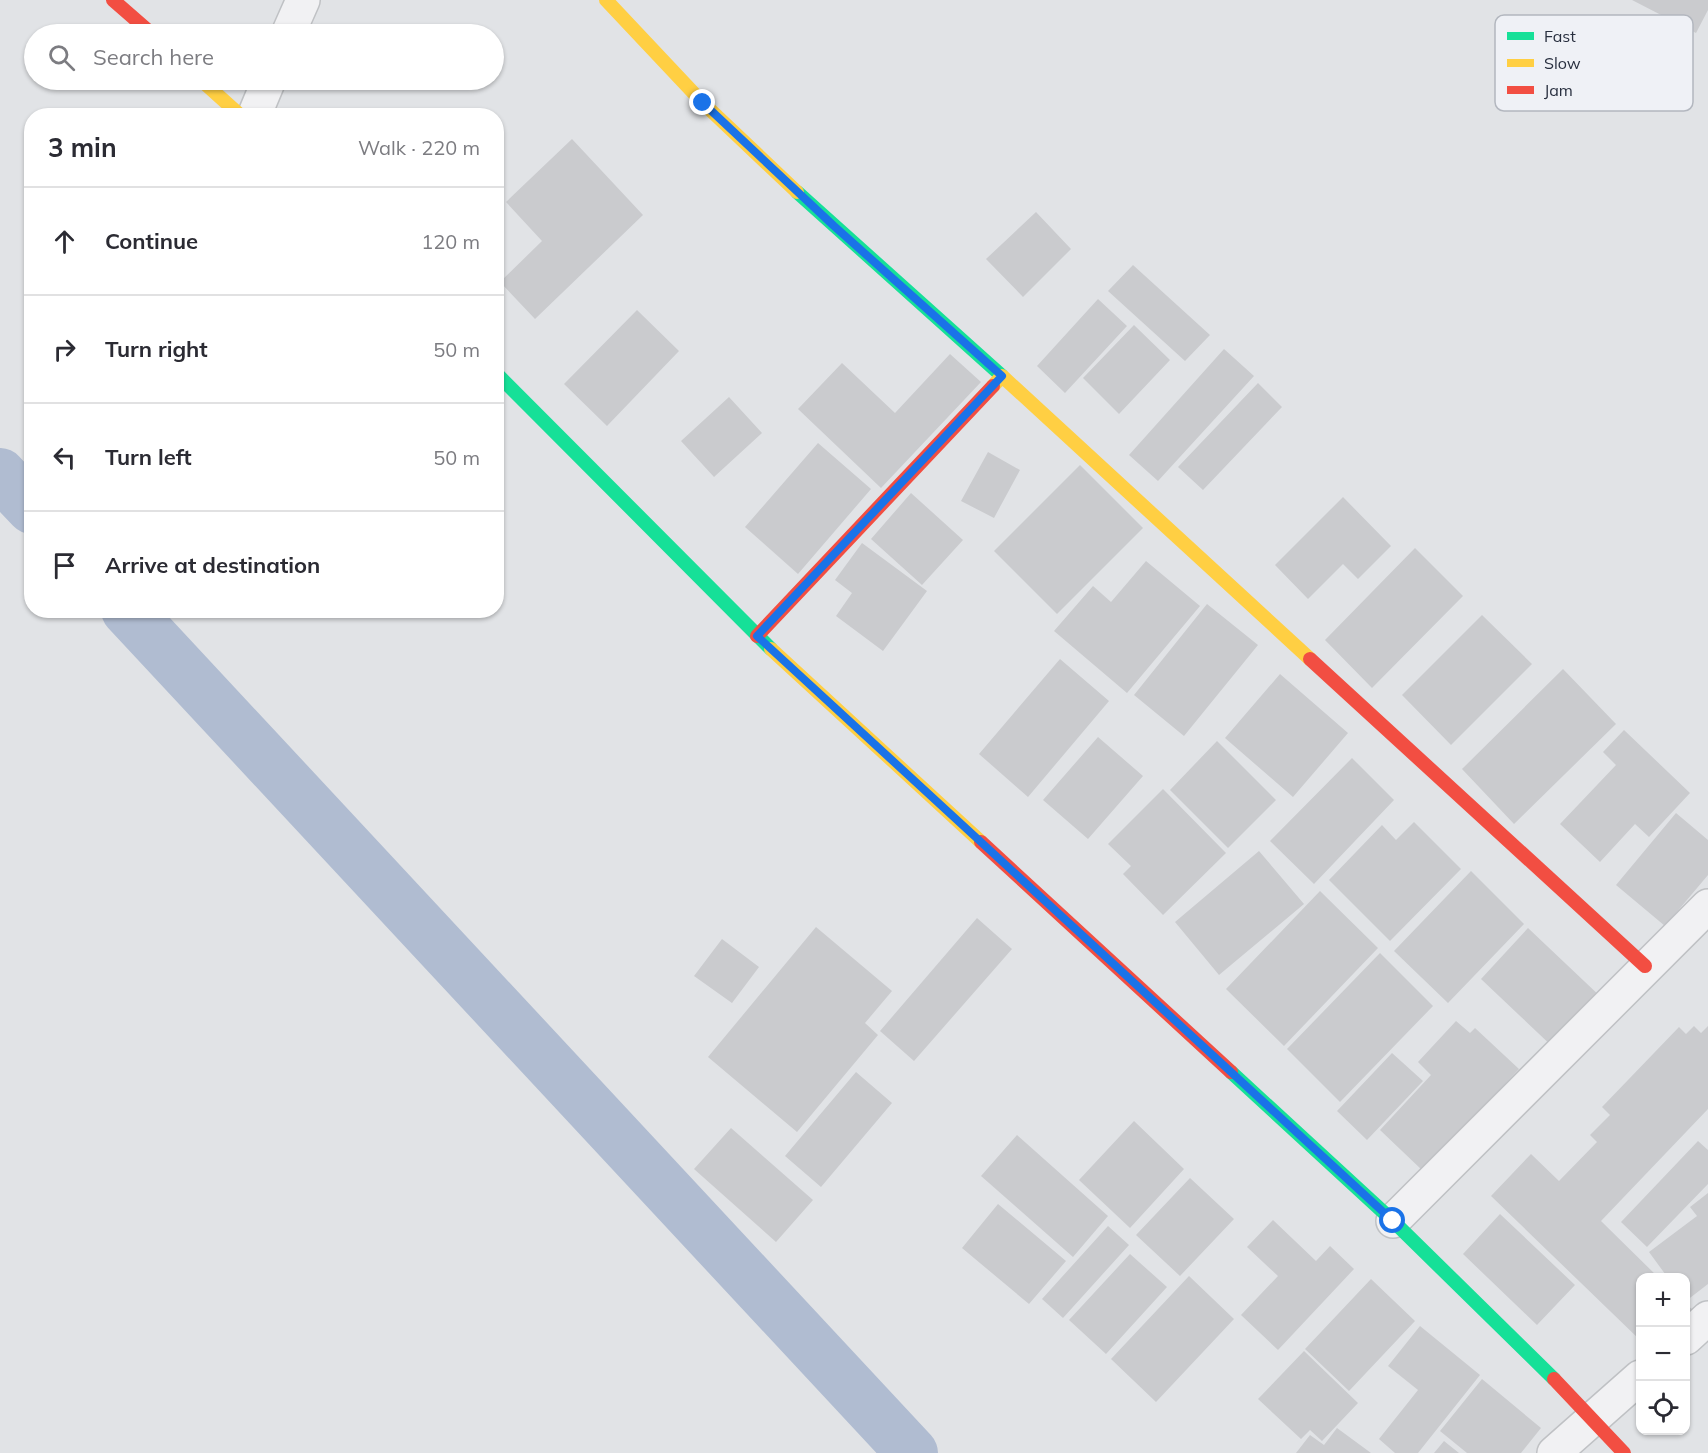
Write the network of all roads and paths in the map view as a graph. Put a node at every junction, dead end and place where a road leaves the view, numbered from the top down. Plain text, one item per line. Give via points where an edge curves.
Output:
1 (113, 0) edge
2 (303, 0) edge
3 (606, 0) edge
4 (141, 24) edge
5 (292, 24) edge
6 (212, 90) edge
7 (265, 90) edge
8 (232, 108) edge
9 (257, 108) edge
10 (1002, 376) junction
11 (504, 381) edge
12 (757, 636) junction
13 (1708, 906) edge
14 (1645, 966) junction
15 (1393, 1221) junction
16 (1708, 1318) edge
17 (1690, 1334) edge
18 (1636, 1381) edge
19 (1593, 1418) junction
20 (1554, 1453) edge
21 (1624, 1453) edge

1 - 4 street
2 - 5 street
3 - 10 street via 703,103
6 - 8 street
7 - 9 street
10 - 12 street
10 - 14 street
11 - 12 street
12 - 15 street
13 - 14 street
14 - 15 street
15 - 19 street
16 - 17 street
18 - 19 street
19 - 20 street
19 - 21 street

